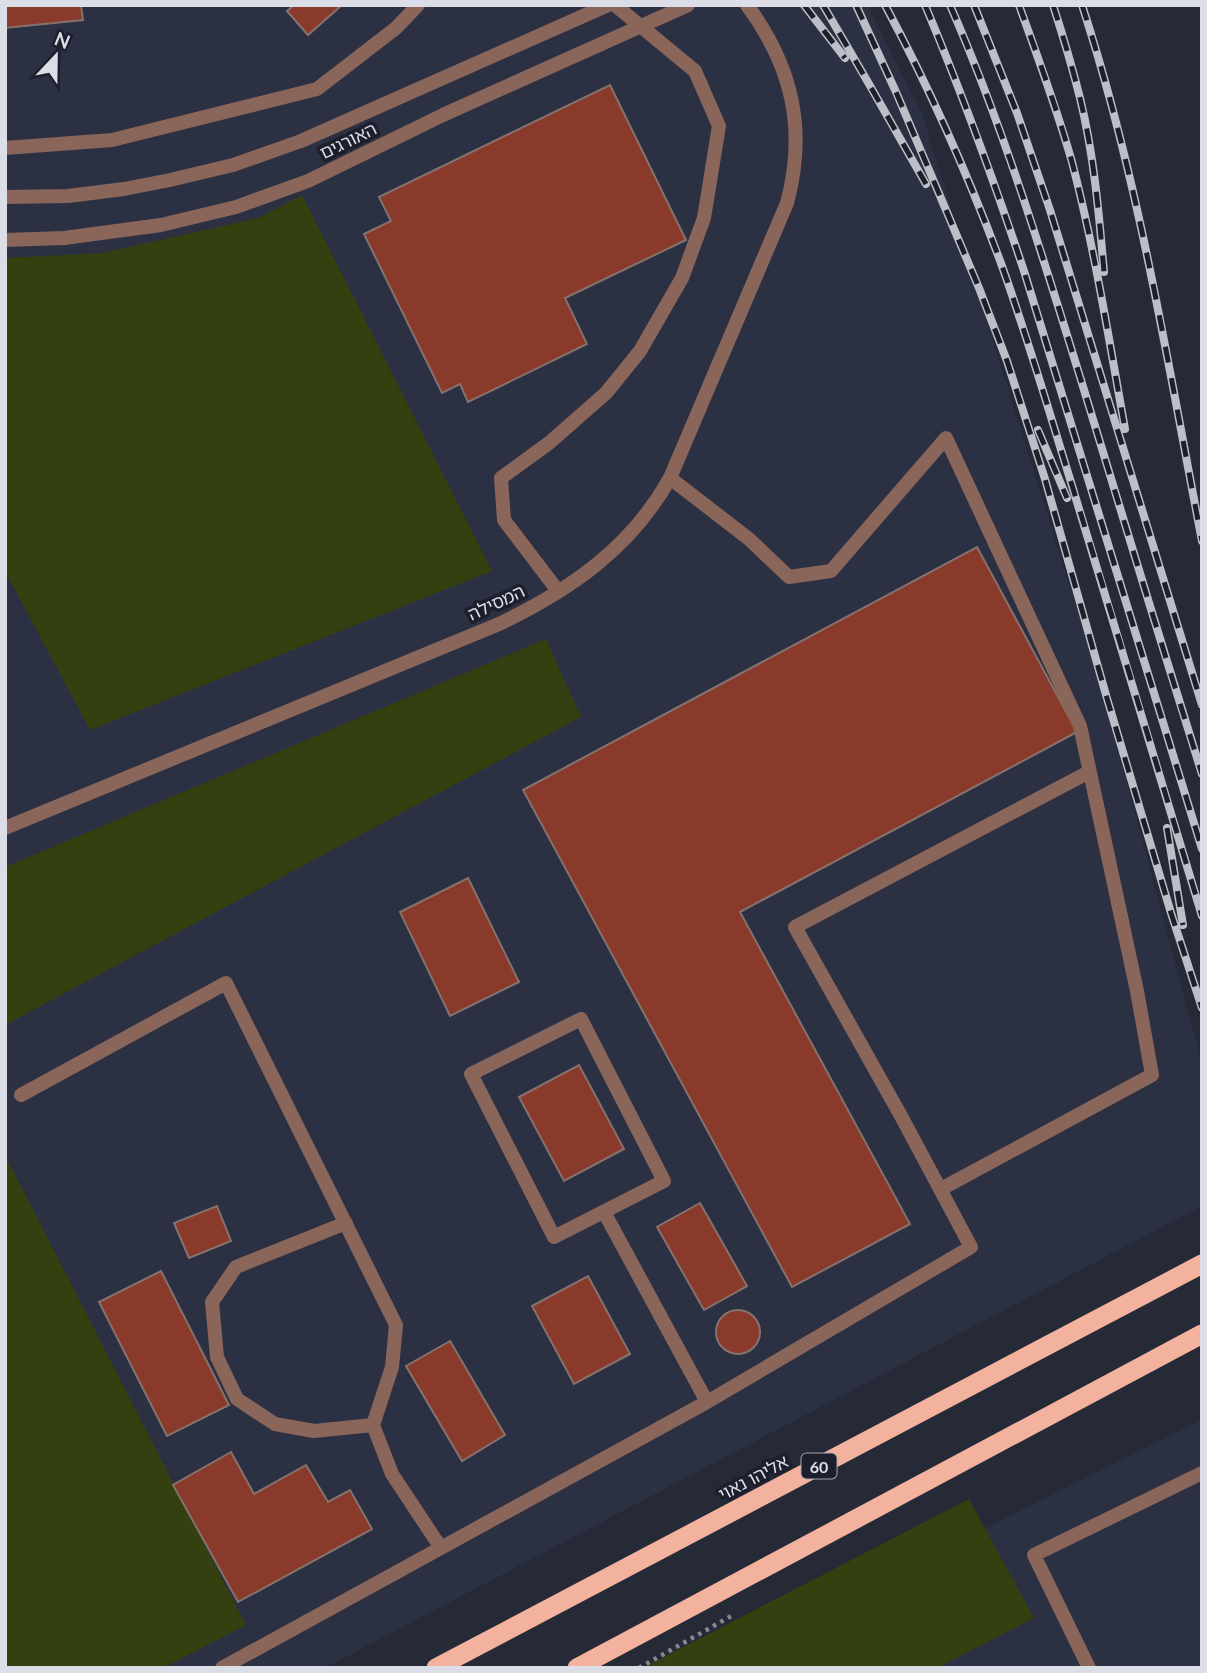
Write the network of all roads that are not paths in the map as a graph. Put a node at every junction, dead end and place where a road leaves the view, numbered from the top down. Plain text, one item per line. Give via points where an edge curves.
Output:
1 (418, 5) edge
2 (608, 5) edge
3 (614, 5) edge
4 (688, 5) edge
5 (747, 5) edge
6 (5, 148) edge
7 (5, 197) edge
8 (5, 240) edge
9 (670, 478) junction
10 (558, 591) junction
11 (1090, 772) junction
12 (5, 828) edge
13 (21, 1095) dead end
14 (941, 1189) junction
15 (604, 1212) junction
16 (346, 1223) junction
17 (1202, 1265) edge
18 (1202, 1334) edge
19 (707, 1402) junction
20 (373, 1425) junction
21 (1202, 1473) edge
22 (441, 1548) junction
23 (222, 1668) edge
24 (436, 1668) edge
25 (576, 1668) edge
26 (1089, 1668) edge

1 - 6 street via 396,28 317,89 113,140
2 - 7 street, האורגים via 301,142 233,165 68,196
3 - 10 street via 695,71 719,127 704,218 682,278 640,351 607,393 501,478 504,520
4 - 8 street, האורגים, bridge via 307,181 236,207 161,225 64,238
5 - 9 street, המסילה via 775,52 790,91 797,128 792,184
9 - 10 street, המסילה via 630,534
9 - 11 street via 749,539 789,577 831,571 946,438 1080,726
10 - 12 street, המסילה via 499,624
11 - 14 street via 1152,1075
11 - 14 street via 795,927
13 - 16 street via 226,983
14 - 19 street via 971,1247
15 - 15 street via 664,1181 581,1019 471,1074 554,1237
15 - 19 street
16 - 20 street via 396,1325 392,1367
16 - 20 street via 236,1267 212,1302 217,1357 237,1399 275,1424 314,1431
17 - 24 highway, אליהו נאוי / 60
18 - 25 highway
19 - 22 street
20 - 22 street via 393,1474
21 - 26 street via 1034,1555
22 - 23 street

